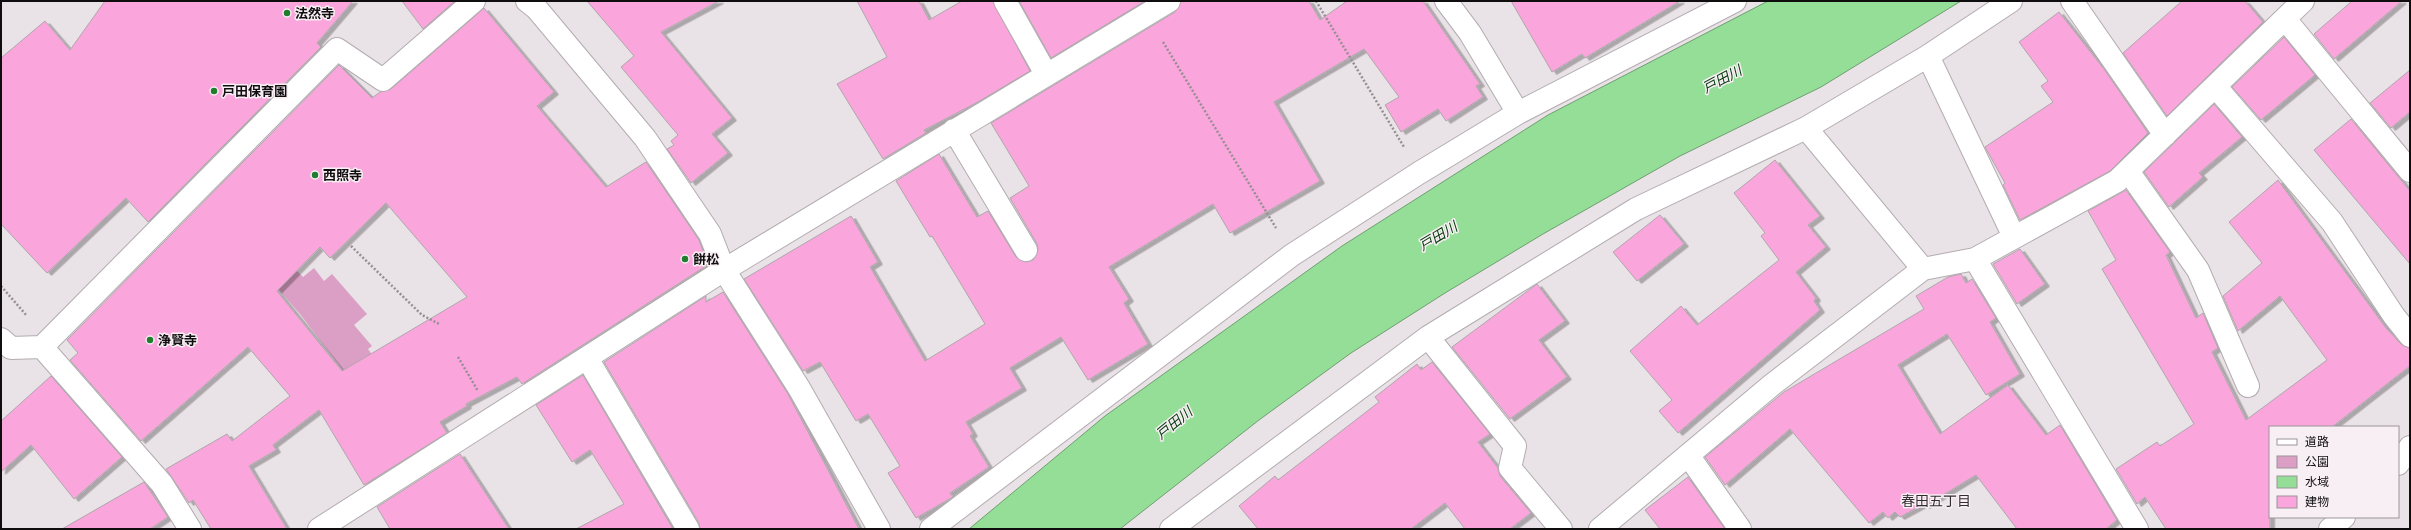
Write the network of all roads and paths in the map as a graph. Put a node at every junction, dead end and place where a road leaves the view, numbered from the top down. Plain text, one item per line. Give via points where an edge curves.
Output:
1 (474, 1) edge
2 (1005, 1) edge
3 (1169, 1) edge
4 (1316, 1) edge
5 (1446, 1) edge
6 (1735, 1) edge
7 (2011, 1) edge
8 (2072, 1) edge
9 (537, 4) edge
10 (2289, 9) edge
11 (1147, 14) junction
12 (1928, 56) junction
13 (1046, 74) junction
14 (2215, 86) junction
15 (1518, 114) junction
16 (1806, 128) junction
17 (954, 130) junction
18 (2165, 135) junction
19 (2128, 171) junction
20 (2410, 171) edge
21 (1419, 173) junction
22 (2014, 237) junction
23 (351, 246) dead end
24 (1026, 250) dead end
25 (1292, 255) junction
26 (1975, 259) junction
27 (1923, 269) junction
28 (724, 270) junction
29 (1, 286) edge
30 (439, 324) dead end
31 (2410, 336) edge
32 (1428, 337) junction
33 (1, 338) edge
34 (45, 343) junction
35 (458, 357) dead end
36 (587, 358) junction
37 (2248, 386) dead end
38 (494, 418) junction
39 (2410, 447) edge
40 (1688, 455) junction
41 (2399, 463) edge
42 (2343, 518) edge
43 (190, 529) edge
44 (318, 529) edge
45 (688, 529) edge
46 (879, 529) edge
47 (931, 529) edge
48 (1172, 529) edge
49 (1561, 529) edge
50 (1600, 529) edge
51 (1740, 529) edge
52 (2137, 529) edge
53 (2330, 529) edge

1 - 34 street via 383,80 337,49
2 - 13 street
3 - 11 street
4 - 21 path
5 - 15 street via 1470,33
6 - 15 street
7 - 12 street
8 - 18 street
9 - 28 street via 645,138 710,234
10 - 14 street
10 - 20 street
11 - 13 street
11 - 25 path
12 - 16 street
12 - 22 street
13 - 17 street
14 - 18 street
14 - 31 street via 2332,222
15 - 21 street
16 - 27 street
16 - 32 street via 1636,209
17 - 24 street
17 - 28 street
18 - 19 street
19 - 22 street via 2117,181
19 - 37 street via 2198,270
21 - 25 street
22 - 26 street
23 - 30 path via 422,315
25 - 47 street
26 - 27 street
26 - 52 street
27 - 40 street via 1773,384
28 - 36 street
28 - 46 street via 799,388
29 - 34 path
32 - 48 street
32 - 49 street via 1515,446 1510,468
33 - 34 street via 11,348
34 - 43 street via 162,484
35 - 38 path
36 - 38 street
36 - 45 street
38 - 44 street
39 - 41 street
40 - 50 street
40 - 51 street
42 - 53 street

